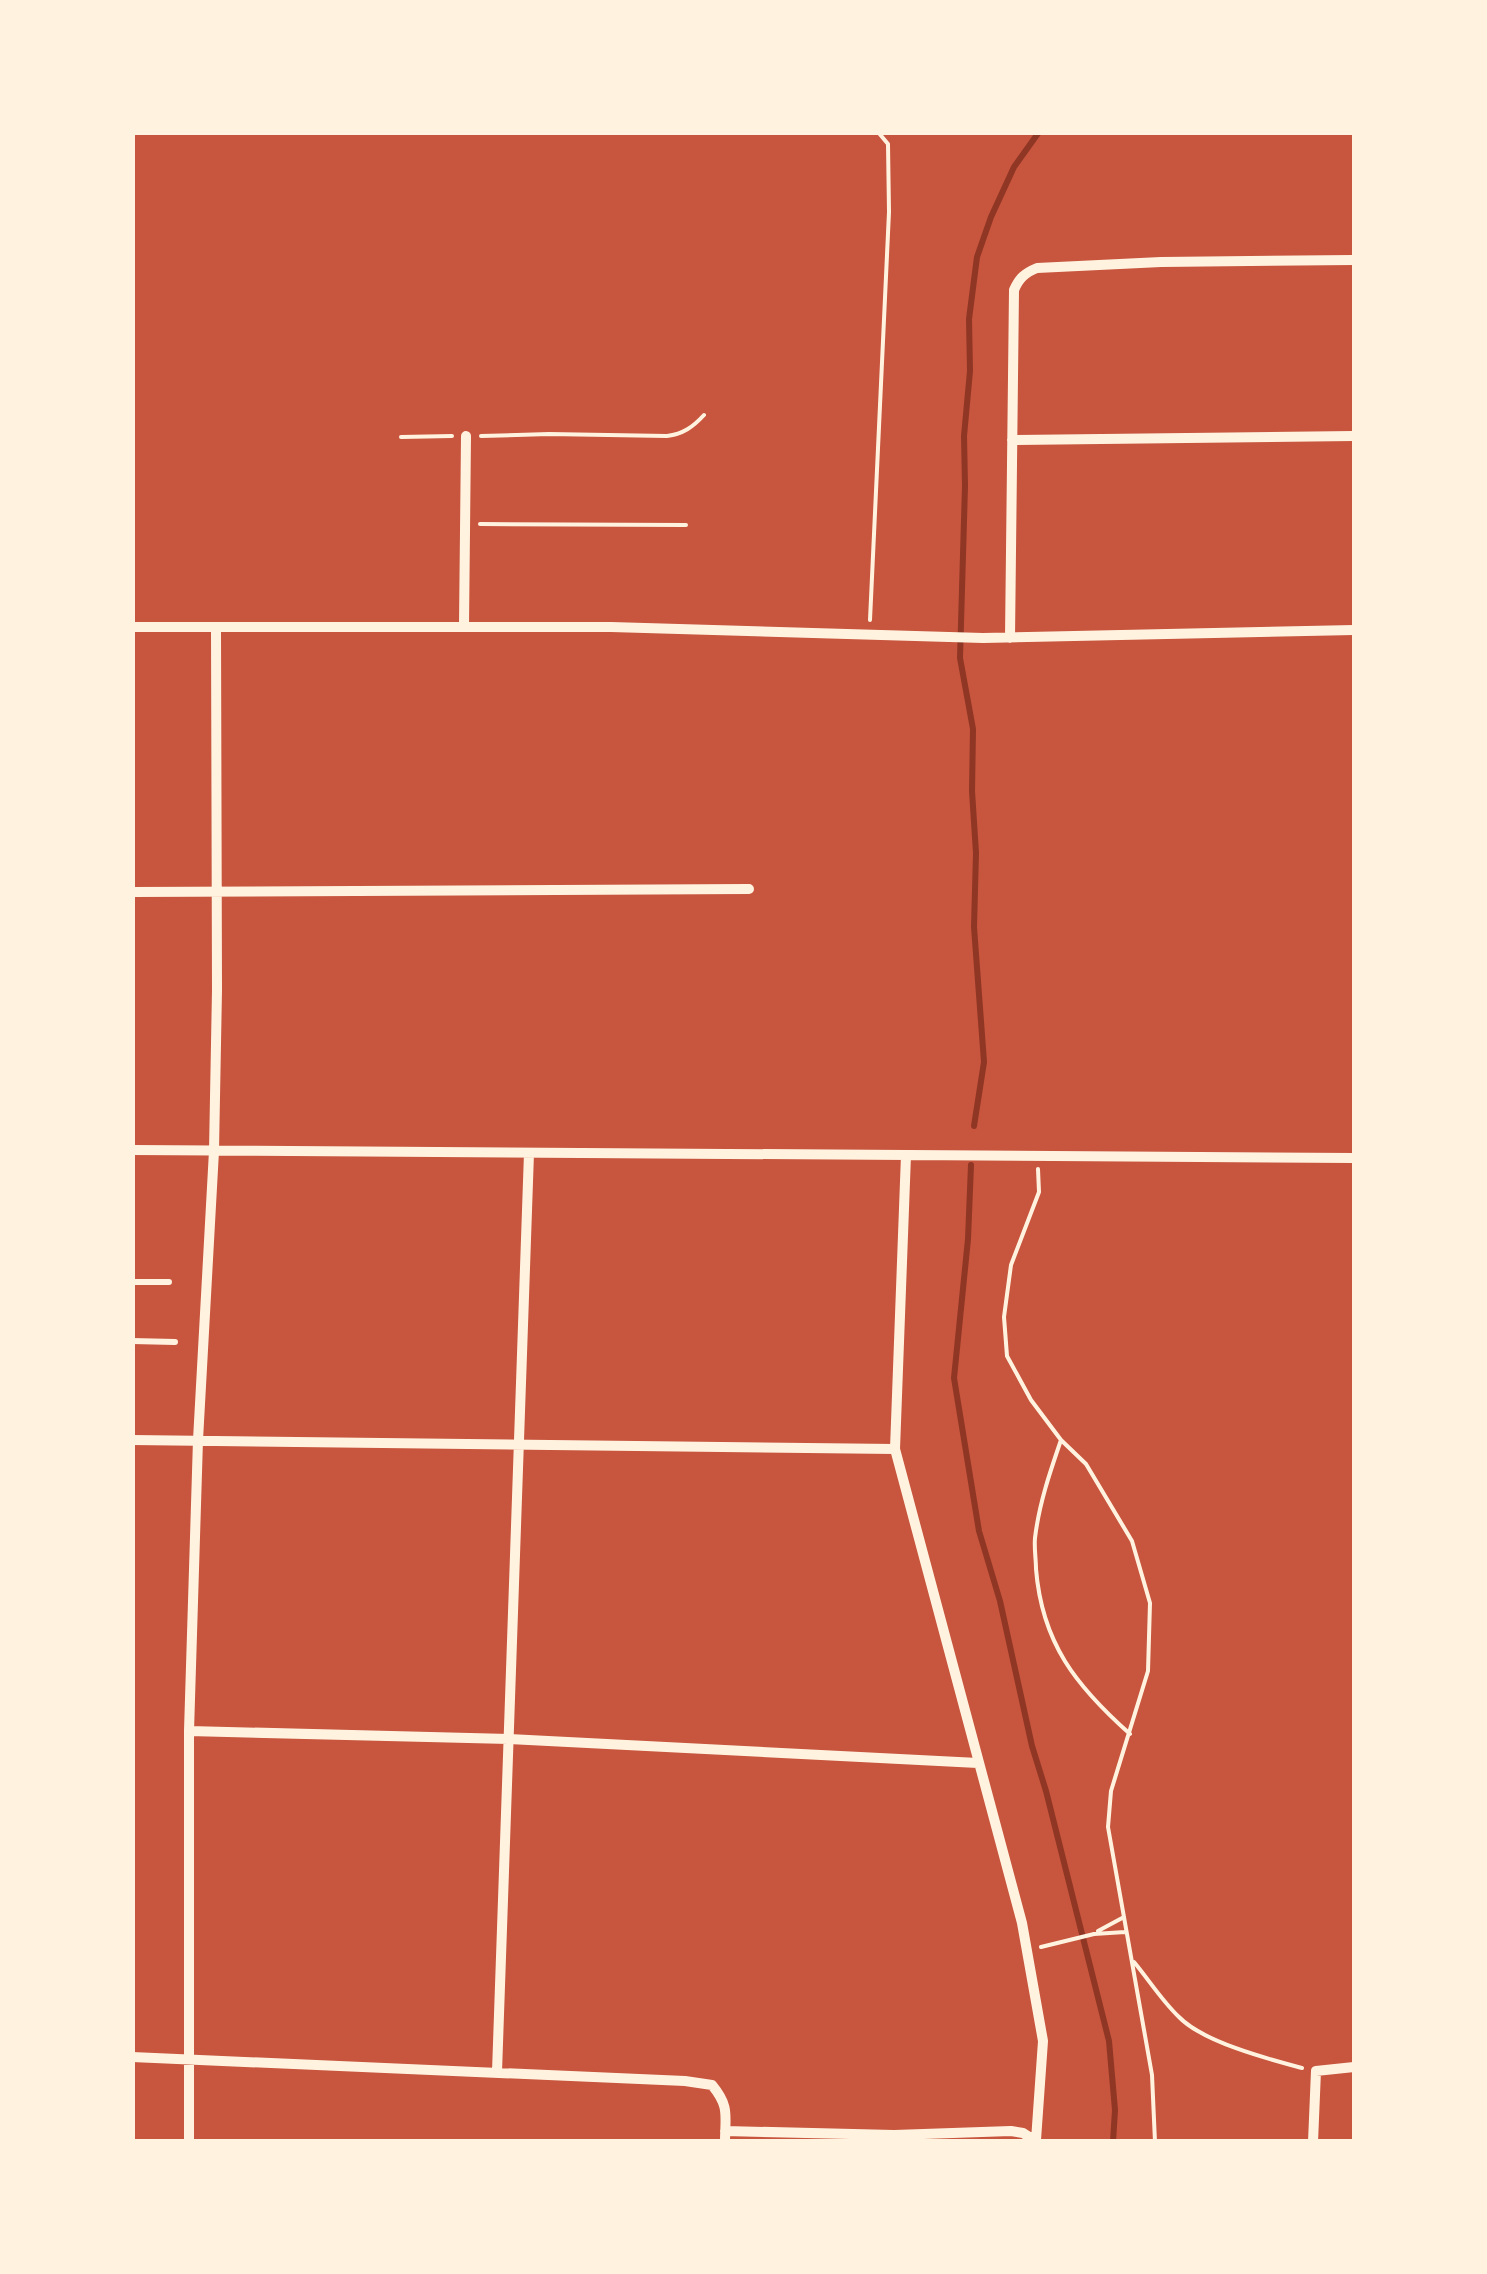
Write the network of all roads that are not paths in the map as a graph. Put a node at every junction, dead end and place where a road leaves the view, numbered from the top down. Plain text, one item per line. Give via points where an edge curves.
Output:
1 (1354, 260) edge
2 (466, 436) road end
3 (1354, 436) edge
4 (1012, 440) junction
5 (132, 626) edge
6 (464, 626) junction
7 (216, 628) junction
8 (1354, 630) edge
9 (1010, 638) junction
10 (750, 889) dead end
11 (132, 892) edge
12 (216, 894) junction
13 (132, 1150) edge
14 (214, 1151) junction
15 (529, 1153) junction
16 (906, 1155) junction
17 (1354, 1158) edge
18 (132, 1282) edge
19 (169, 1282) dead end
20 (132, 1341) edge
21 (174, 1342) dead end
22 (132, 1440) edge
23 (198, 1440) junction
24 (519, 1443) junction
25 (896, 1449) junction
26 (190, 1731) junction
27 (509, 1738) junction
28 (978, 1763) junction
29 (132, 2057) edge
30 (189, 2058) junction
31 (1354, 2067) edge
32 (497, 2072) junction
33 (725, 2136) edge
34 (1037, 2141) edge
35 (189, 2142) edge
36 (1313, 2142) edge

1 - 4 street via 1161,262 1026,272 1014,290
2 - 6 street
3 - 4 street
4 - 9 street
5 - 7 street
6 - 7 street
6 - 9 street
7 - 12 street
8 - 9 street
10 - 12 street
11 - 12 street
12 - 14 street
13 - 14 street
14 - 15 street
14 - 23 street
15 - 16 street
15 - 24 street
16 - 17 street
16 - 25 street
18 - 19 lane
20 - 21 lane
22 - 23 street
23 - 24 street
23 - 26 street
24 - 25 street
24 - 27 street
25 - 28 street
26 - 27 street
26 - 30 street
27 - 28 street
27 - 32 street
28 - 34 street via 1022,1923 1042,2041
29 - 30 street
30 - 32 street
30 - 35 street
31 - 36 street via 1316,2071
32 - 33 street via 712,2085 726,2107
33 - 34 street via 1010,2131

